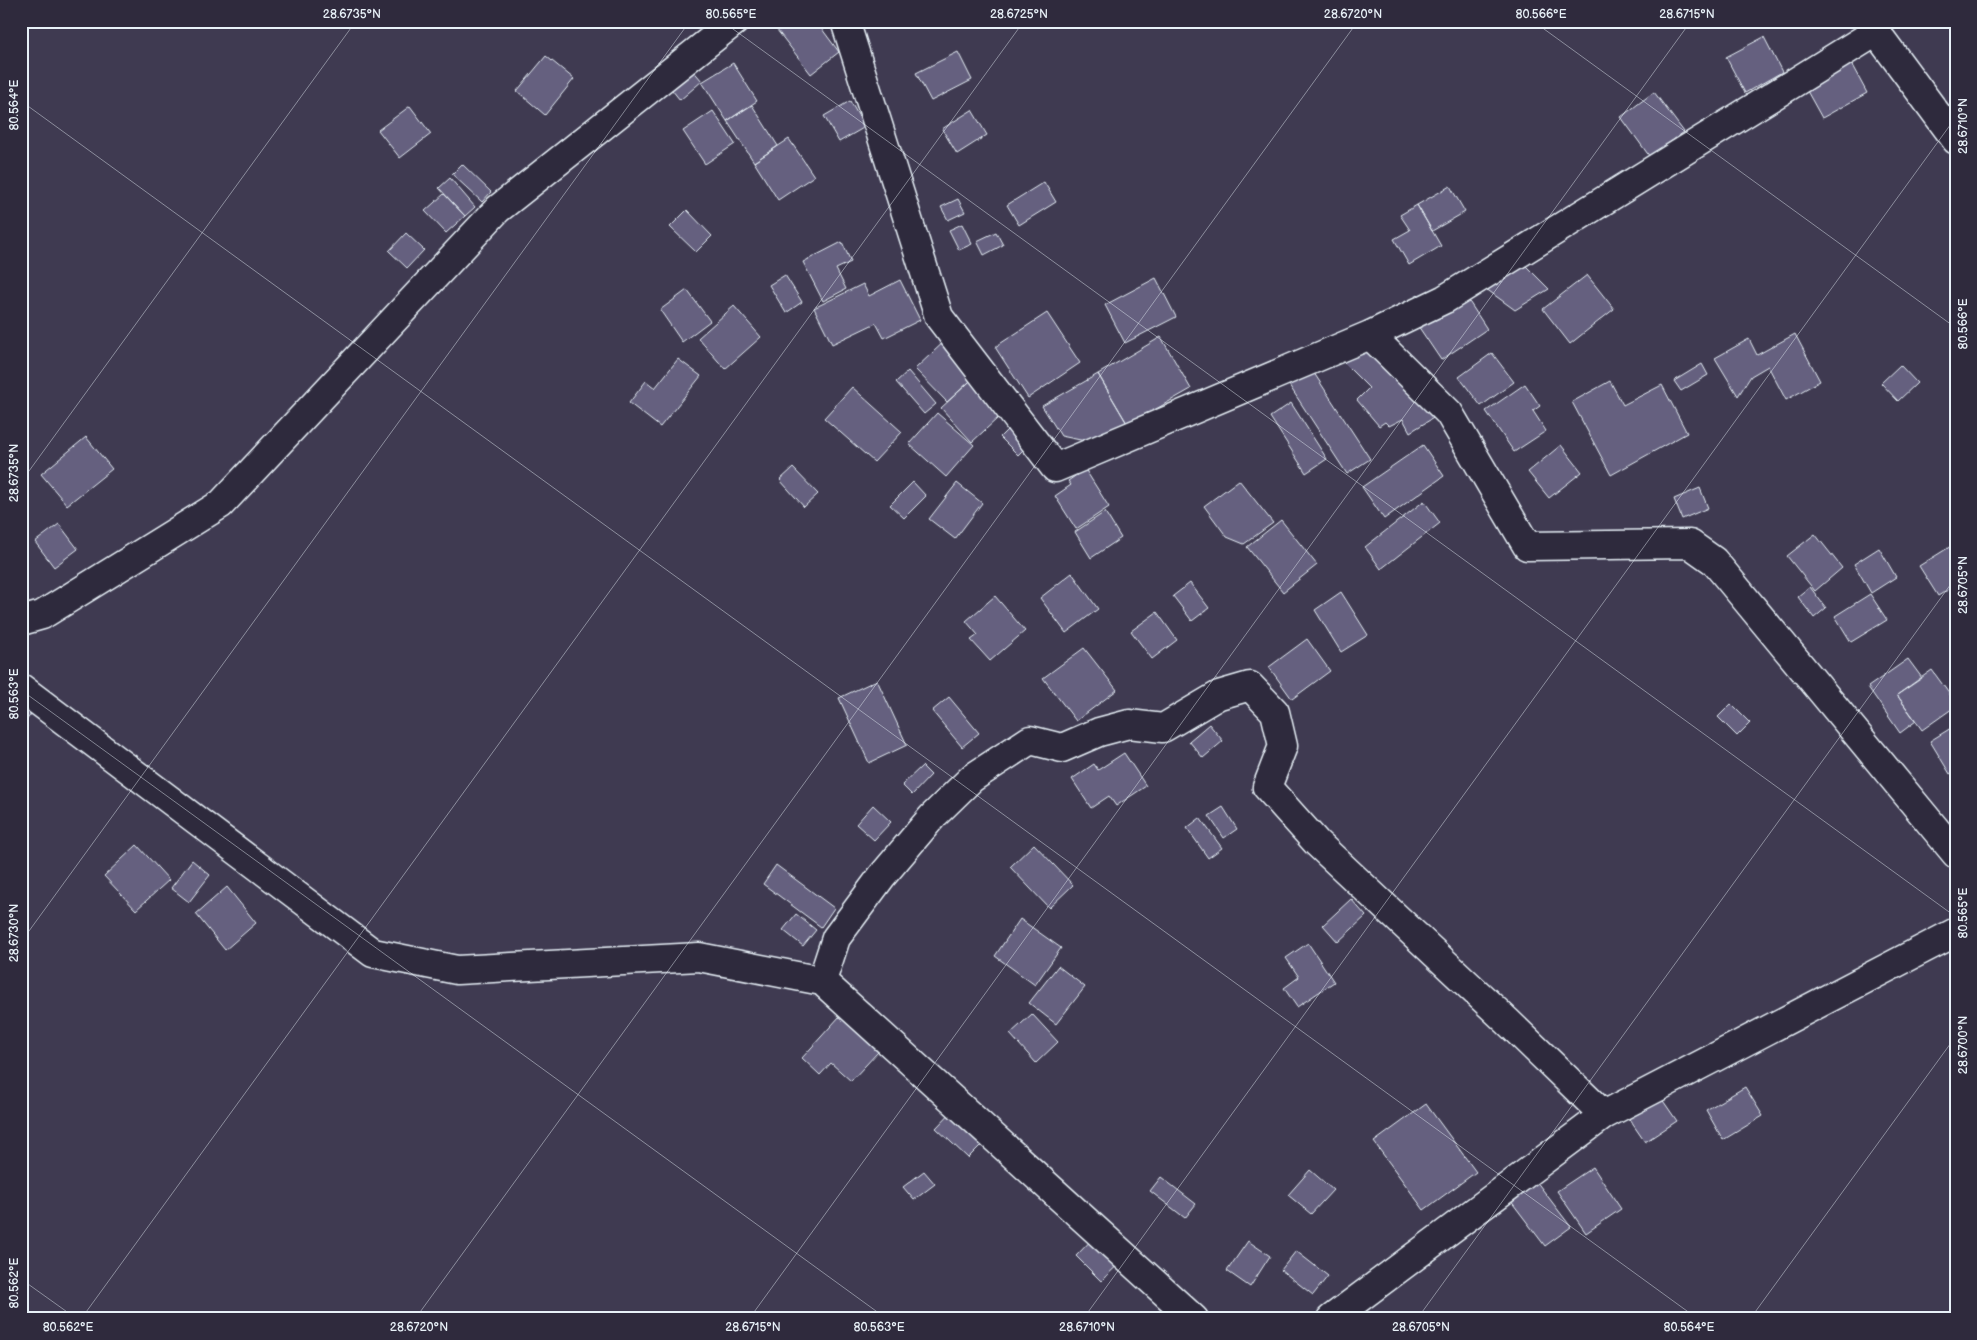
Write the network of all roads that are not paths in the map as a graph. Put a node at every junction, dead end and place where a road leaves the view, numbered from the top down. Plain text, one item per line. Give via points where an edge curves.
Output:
1 (735, 21) edge
2 (845, 21) edge
3 (1872, 27) edge
4 (1956, 140) edge
5 (1370, 335) junction
6 (21, 621) edge
7 (21, 688) edge
8 (1956, 854) edge
9 (1956, 932) edge
10 (822, 981) junction
11 (1604, 1115) junction
12 (1194, 1319) edge
13 (1331, 1319) edge

1 - 6 street via 498,209 221,504 42,614
2 - 5 street via 939,317 1055,468
3 - 4 street
3 - 5 street via 1445,299
5 - 8 street via 1449,413 1526,546 1690,544 1714,561
7 - 10 street via 372,952 457,970 699,957
9 - 11 street
10 - 11 street via 836,938 882,876 932,817 972,778 1002,757 1030,740 1062,748 1099,732 1129,724 1163,728 1219,695 1250,686 1275,712 1283,746 1267,787 1316,843
10 - 12 street
11 - 13 street

